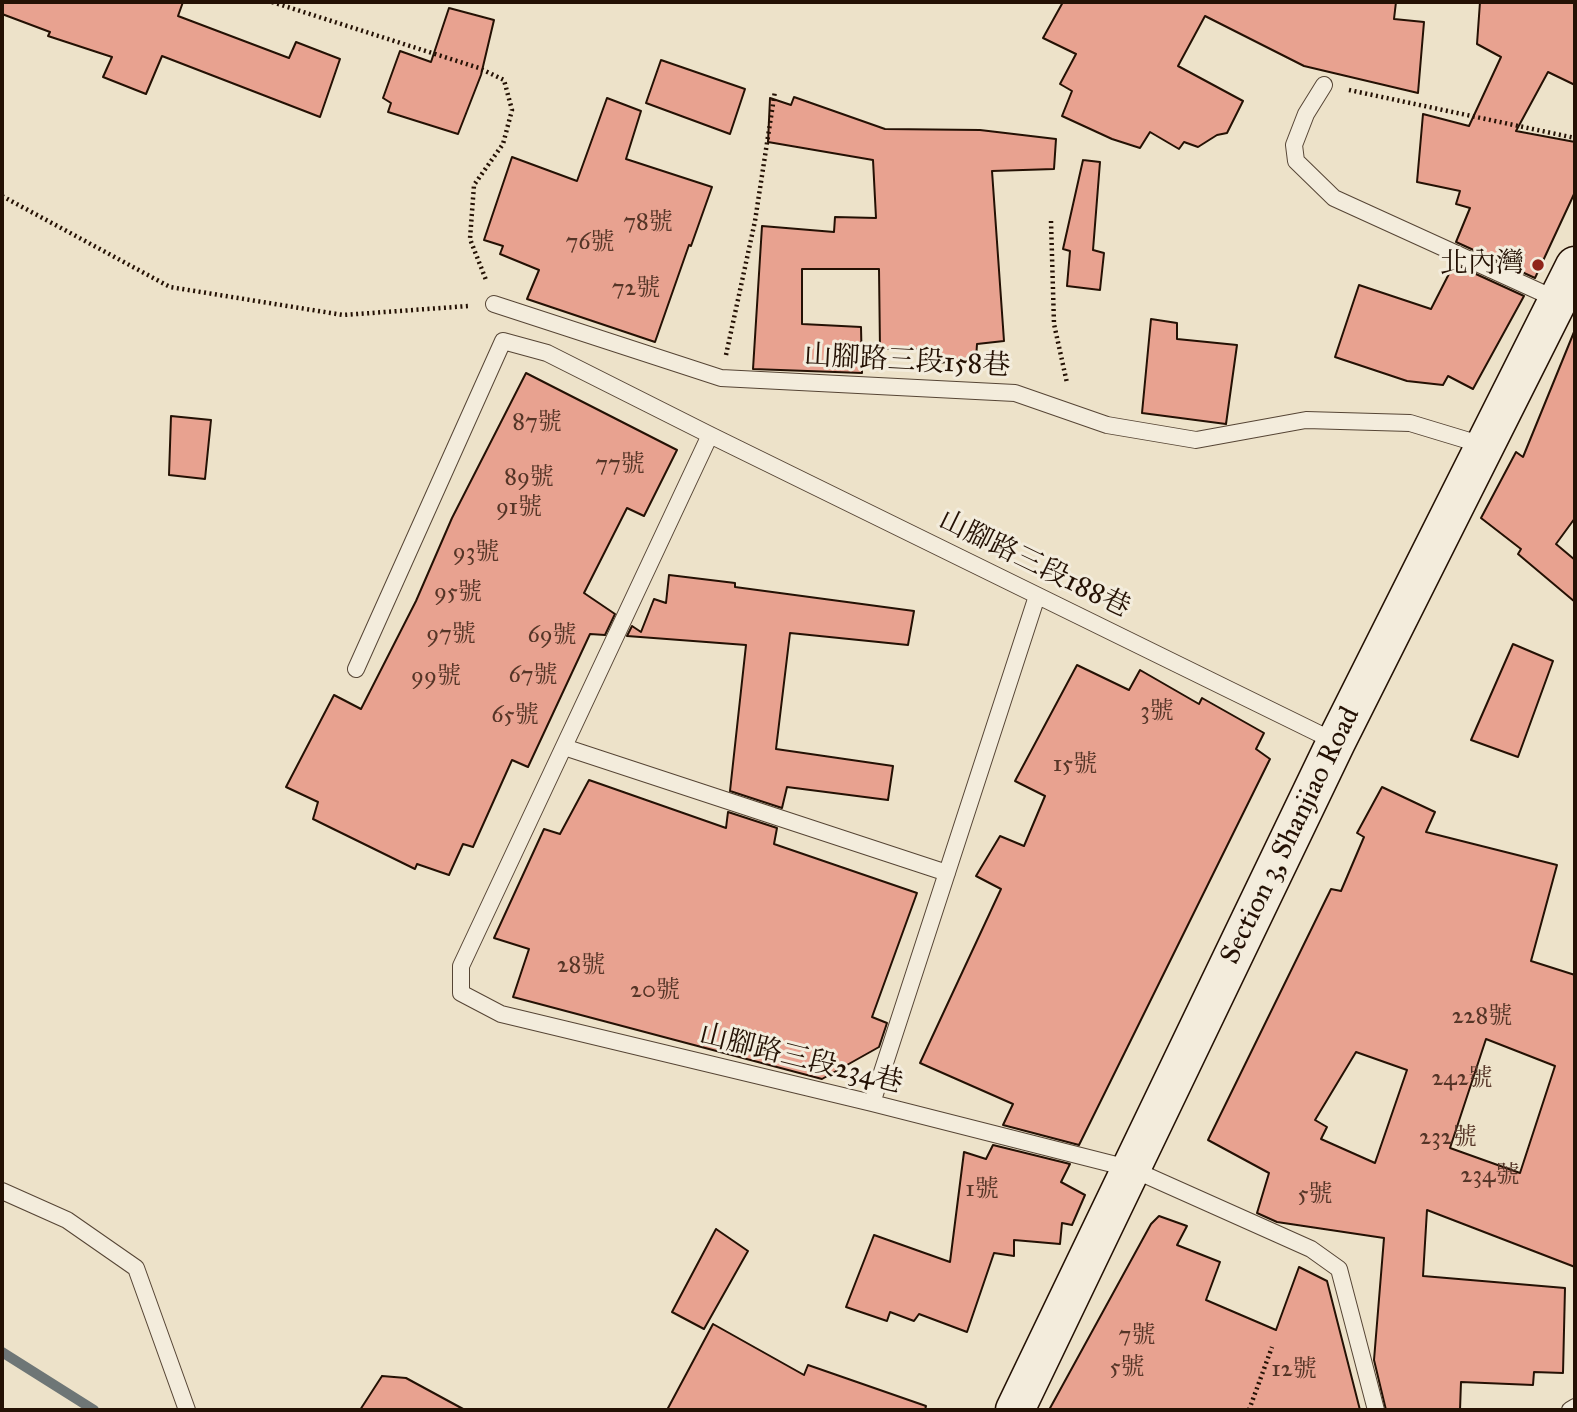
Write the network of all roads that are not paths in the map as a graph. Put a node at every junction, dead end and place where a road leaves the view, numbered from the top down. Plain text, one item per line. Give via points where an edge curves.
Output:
1 (1324, 85) road end
2 (1575, 266) edge
3 (1558, 300) junction
4 (494, 304) road end
5 (710, 435) junction
6 (1486, 446) junction
7 (1037, 596) junction
8 (356, 669) dead end
9 (1336, 742) junction
10 (564, 747) junction
11 (947, 873) junction
12 (872, 1103) junction
13 (1132, 1169) junction
14 (2, 1191) edge
15 (1575, 1407) edge
16 (187, 1410) edge
17 (1015, 1410) edge
18 (1376, 1410) edge
19 (1570, 1410) edge

1 - 3 lane via 1294,145 1296,161 1334,198
2 - 3 main road, Section 3, Shanjiao Road
3 - 6 main road, Section 3, Shanjiao Road
4 - 6 lane, 山腳路三段158巷 via 721,378 1015,393 1107,425 1196,440 1306,420 1409,423
5 - 7 lane, 山腳路三段188巷
5 - 8 lane, 山腳路三段188巷 via 547,353 503,341
5 - 10 lane
6 - 9 main road, Section 3, Shanjiao Road
7 - 9 lane, 山腳路三段188巷
7 - 11 lane
9 - 13 main road, Section 3, Shanjiao Road
10 - 11 lane
10 - 12 lane, 山腳路三段234巷 via 461,966 461,993 501,1014
11 - 12 lane
12 - 13 lane, 山腳路三段234巷
13 - 17 main road, Section 3, Shanjiao Road
13 - 18 lane, 山腳路三段234巷 via 1311,1250 1339,1269
14 - 16 lane via 66,1220 136,1268
15 - 19 lane

